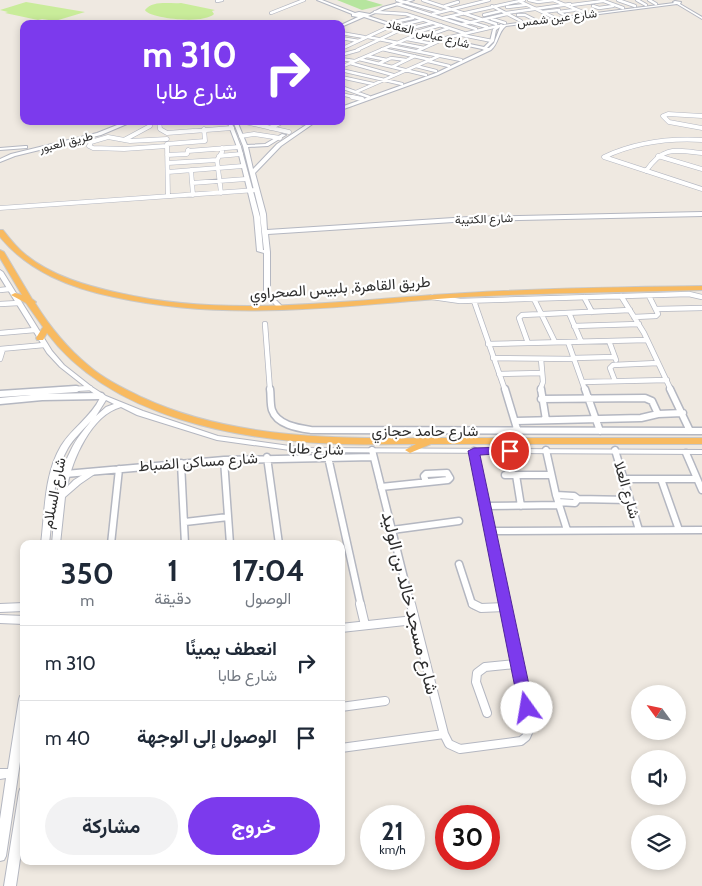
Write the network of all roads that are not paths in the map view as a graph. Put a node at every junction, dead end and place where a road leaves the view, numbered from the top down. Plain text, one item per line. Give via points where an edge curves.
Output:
1 (222, 0) edge
2 (304, 0) edge
3 (319, 0) edge
4 (329, 0) edge
5 (412, 0) edge
6 (423, 0) edge
7 (472, 0) edge
8 (489, 0) edge
9 (524, 0) edge
10 (529, 0) edge
11 (553, 0) edge
12 (560, 0) edge
13 (602, 0) edge
14 (619, 0) edge
15 (637, 0) edge
16 (649, 0) edge
17 (217, 1) edge
18 (400, 1) edge
19 (450, 1) edge
20 (518, 1) edge
21 (580, 1) edge
22 (676, 1) edge
23 (430, 2) junction
24 (458, 2) junction
25 (480, 2) junction
26 (541, 2) junction
27 (586, 2) edge
28 (454, 3) junction
29 (590, 3) junction
30 (608, 3) junction
31 (501, 4) junction
32 (545, 4) junction
33 (568, 4) junction
34 (656, 4) junction
35 (416, 5) junction
36 (470, 5) junction
37 (528, 5) junction
38 (598, 5) junction
39 (615, 5) junction
40 (646, 5) junction
41 (444, 6) junction
42 (492, 6) junction
43 (593, 6) junction
44 (635, 6) junction
45 (424, 7) junction
46 (507, 7) junction
47 (552, 7) junction
48 (602, 7) junction
49 (384, 8) junction
50 (410, 8) junction
51 (623, 8) junction
52 (416, 9) junction
53 (431, 9) junction
54 (455, 9) junction
55 (479, 9) junction
56 (511, 9) junction
57 (536, 9) junction
58 (577, 9) junction
59 (501, 10) junction
60 (395, 11) junction
61 (487, 11) junction
62 (523, 11) junction
63 (561, 11) junction
64 (375, 12) junction
65 (391, 12) junction
66 (441, 12) junction
67 (494, 12) junction
68 (542, 12) junction
69 (271, 13) dead end
70 (464, 13) junction
71 (477, 13) junction
72 (547, 14) junction
73 (589, 14) junction
74 (354, 15) junction
75 (366, 15) junction
76 (434, 15) junction
77 (470, 15) junction
78 (484, 15) junction
79 (509, 15) junction
80 (528, 15) junction
81 (448, 16) junction
82 (566, 16) junction
83 (702, 16) edge
84 (415, 17) junction
85 (554, 17) junction
86 (443, 18) junction
87 (491, 18) junction
88 (423, 19) junction
89 (345, 20) edge
90 (483, 20) junction
91 (496, 20) junction
92 (535, 20) junction
93 (453, 21) junction
94 (522, 21) junction
95 (472, 22) junction
96 (505, 23) junction
97 (345, 24) edge
98 (436, 24) junction
99 (463, 24) junction
100 (390, 25) junction
101 (499, 25) junction
102 (398, 26) junction
103 (488, 27) junction
104 (449, 28) junction
105 (408, 29) junction
106 (402, 30) junction
107 (478, 30) junction
108 (418, 33) junction
109 (462, 34) junction
110 (345, 35) edge
111 (429, 35) junction
112 (345, 37) edge
113 (366, 37) junction
114 (381, 39) junction
115 (406, 39) junction
116 (444, 39) junction
117 (359, 40) junction
118 (492, 41) junction
119 (345, 43) edge
120 (397, 43) junction
121 (351, 44) junction
122 (433, 44) junction
123 (390, 46) junction
124 (345, 47) edge
125 (345, 48) edge
126 (424, 48) junction
127 (489, 48) junction
128 (382, 49) junction
129 (358, 50) junction
130 (415, 51) junction
131 (393, 52) junction
132 (374, 53) junction
133 (345, 54) edge
134 (405, 54) junction
135 (367, 56) junction
136 (415, 56) junction
137 (439, 56) junction
138 (379, 58) junction
139 (359, 59) junction
140 (345, 60) edge
141 (388, 60) junction
142 (406, 60) junction
143 (429, 60) junction
144 (461, 60) junction
145 (354, 61) junction
146 (350, 63) junction
147 (380, 63) junction
148 (345, 65) edge
149 (363, 66) junction
150 (393, 66) junction
151 (416, 66) junction
152 (449, 66) junction
153 (407, 70) junction
154 (345, 71) edge
155 (436, 71) junction
156 (350, 72) junction
157 (381, 72) junction
158 (359, 74) junction
159 (394, 75) junction
160 (426, 75) junction
161 (345, 78) edge
162 (350, 79) junction
163 (383, 80) junction
164 (360, 81) junction
165 (373, 84) junction
166 (402, 84) junction
167 (345, 86) edge
168 (345, 88) edge
169 (356, 92) junction
170 (345, 95) edge
171 (370, 96) junction
172 (362, 99) junction
173 (345, 106) edge
174 (345, 107) edge
175 (702, 116) edge
176 (109, 125) edge
177 (121, 125) edge
178 (158, 125) edge
179 (176, 125) edge
180 (233, 125) edge
181 (258, 125) edge
182 (276, 125) edge
183 (300, 125) edge
184 (308, 125) edge
185 (150, 126) joint
186 (270, 128) junction
187 (701, 128) edge
188 (204, 129) junction
189 (177, 130) junction
190 (166, 132) junction
191 (288, 132) junction
192 (135, 134) junction
193 (157, 135) junction
194 (241, 136) junction
195 (87, 138) junction
196 (280, 138) junction
197 (205, 139) junction
198 (123, 140) junction
199 (702, 140) edge
200 (134, 141) junction
201 (143, 141) junction
202 (91, 142) junction
203 (167, 143) junction
204 (186, 143) junction
205 (242, 146) junction
206 (142, 148) junction
207 (222, 148) junction
208 (0, 149) edge
209 (18, 151) junction
210 (188, 151) junction
211 (702, 153) edge
212 (241, 154) junction
213 (167, 155) junction
214 (658, 156) junction
215 (218, 158) junction
216 (0, 161) edge
217 (168, 163) junction
218 (243, 166) junction
219 (218, 168) junction
220 (702, 169) edge
221 (191, 170) junction
222 (646, 171) junction
223 (168, 172) junction
224 (253, 172) junction
225 (246, 179) junction
226 (220, 181) junction
227 (192, 182) junction
228 (702, 189) edge
229 (256, 190) junction
230 (250, 191) junction
231 (221, 192) junction
232 (193, 195) junction
233 (168, 196) junction
234 (0, 208) edge
235 (702, 214) edge
236 (0, 232) edge
237 (266, 232) junction
238 (264, 251) junction
239 (0, 253) edge
240 (1, 275) edge
241 (702, 288) edge
242 (0, 290) edge
243 (15, 296) junction
244 (621, 296) junction
245 (649, 296) junction
246 (430, 297) junction
247 (584, 297) junction
248 (702, 297) edge
249 (534, 299) junction
250 (474, 301) junction
251 (32, 302) junction
252 (0, 304) edge
253 (281, 308) junction
254 (702, 308) edge
255 (656, 309) junction
256 (630, 310) junction
257 (592, 312) junction
258 (569, 313) junction
259 (541, 314) junction
260 (634, 317) junction
261 (265, 324) dead end
262 (639, 324) junction
263 (574, 326) junction
264 (47, 327) junction
265 (0, 332) edge
266 (40, 338) junction
267 (647, 340) junction
268 (580, 341) junction
269 (609, 341) junction
270 (555, 342) junction
271 (568, 342) junction
272 (528, 343) junction
273 (488, 344) junction
274 (2, 349) edge
275 (615, 357) junction
276 (493, 358) junction
277 (574, 358) junction
278 (0, 359) edge
279 (540, 359) junction
280 (658, 363) junction
281 (618, 364) junction
282 (499, 374) junction
283 (542, 374) junction
284 (667, 380) junction
285 (615, 381) junction
286 (582, 382) junction
287 (90, 388) junction
288 (44, 391) junction
289 (0, 394) edge
290 (103, 396) junction
291 (42, 397) junction
292 (589, 399) junction
293 (541, 400) junction
294 (0, 401) edge
295 (120, 405) junction
296 (101, 409) junction
297 (683, 413) junction
298 (658, 414) junction
299 (596, 419) junction
300 (546, 420) junction
301 (516, 421) junction
302 (600, 431) junction
303 (690, 431) junction
304 (702, 431) edge
305 (518, 432) junction
306 (432, 441) junction
307 (702, 441) edge
308 (410, 450) junction
309 (546, 450) junction
310 (615, 450) junction
311 (474, 451) junction
312 (686, 452) junction
313 (702, 452) edge
314 (373, 453) junction
315 (267, 457) junction
316 (328, 457) junction
317 (224, 460) junction
318 (181, 462) junction
319 (119, 469) junction
320 (95, 471) junction
321 (65, 474) junction
322 (54, 475) junction
323 (505, 475) dead end
324 (516, 475) junction
325 (551, 475) junction
326 (696, 479) junction
327 (624, 480) junction
328 (661, 480) junction
329 (426, 482) dead end
330 (381, 487) junction
331 (702, 490) edge
332 (556, 495) junction
333 (61, 496) junction
334 (578, 499) junction
335 (629, 500) junction
336 (558, 504) junction
337 (485, 506) junction
338 (521, 506) junction
339 (228, 517) junction
340 (459, 521) dead end
341 (185, 522) junction
342 (392, 530) junction
343 (567, 530) junction
344 (639, 530) junction
345 (680, 530) junction
346 (702, 530) edge
347 (490, 531) junction
348 (46, 540) edge
349 (56, 540) edge
350 (111, 540) edge
351 (185, 540) edge
352 (230, 540) edge
353 (278, 540) edge
354 (459, 564) dead end
355 (20, 607) edge
356 (505, 607) junction
357 (0, 608) edge
358 (0, 619) edge
359 (20, 620) edge
360 (414, 620) junction
361 (365, 625) junction
362 (345, 628) edge
363 (516, 664) junction
364 (384, 701) dead end
365 (345, 706) edge
366 (487, 713) dead end
367 (20, 726) edge
368 (444, 734) junction
369 (345, 747) edge
370 (13, 773) junction
371 (0, 774) edge
372 (20, 818) edge
373 (0, 856) edge
374 (10, 886) edge

1 - 17 street
2 - 69 street
3 - 74 street
4 - 75 street, شارع عباس العقاد
5 - 18 street
6 - 23 street
7 - 25 street
8 - 25 street
9 - 20 street
10 - 26 street
11 - 26 street
11 - 33 street
12 - 33 street
13 - 29 street
13 - 30 street
14 - 30 street
14 - 44 street
15 - 40 street
16 - 34 street
18 - 35 street
18 - 49 street
18 - 50 street
18 - 75 street
19 - 24 street
19 - 28 street
20 - 31 street
20 - 37 street
21 - 27 street
21 - 33 street
22 - 34 street, شارع عين شمس
22 - 73 street, شارع عين شمس
22 - 83 street
23 - 35 street
23 - 41 street
24 - 28 street
24 - 36 street
25 - 36 street
25 - 42 street
26 - 32 street
27 - 29 street
27 - 33 street
28 - 41 street
29 - 38 street
30 - 39 street
31 - 42 street
31 - 46 street
32 - 37 street
32 - 47 street
33 - 47 street
33 - 58 street
33 - 58 street
34 - 40 street, شارع عين شمس
35 - 45 street
36 - 54 street
37 - 46 street
37 - 57 street
38 - 43 street
38 - 48 street
39 - 48 street
39 - 51 street
40 - 44 street, شارع عين شمس
41 - 53 street
41 - 54 street
42 - 55 street
42 - 59 street
43 - 48 street
43 - 58 street
44 - 51 street, شارع عين شمس
45 - 52 street
45 - 53 street
46 - 56 street
47 - 57 street
47 - 63 street
49 - 60 street
49 - 64 street
50 - 52 street
50 - 60 street
51 - 73 street, شارع عين شمس
52 - 76 street
53 - 66 street
54 - 66 street
54 - 70 street
55 - 61 street
55 - 70 street
56 - 59 street
56 - 62 street
57 - 62 street
57 - 68 street
58 - 63 street
58 - 73 street
59 - 67 street
59 - 79 street
60 - 65 street
60 - 88 street
61 - 67 street
61 - 71 street
62 - 79 street
62 - 80 street
63 - 68 street
63 - 82 street
64 - 65 street
64 - 75 street
65 - 84 street
66 - 76 street
67 - 78 street
68 - 72 street
70 - 77 street
70 - 81 street
71 - 77 street
71 - 78 street
72 - 80 street
72 - 85 street
73 - 82 street, شارع عين شمس
73 - 127 street, شارع عين شمس via 505,25 498,41
74 - 75 street
74 - 89 street
75 - 97 street
75 - 100 street, شارع عباس العقاد
76 - 86 street
76 - 88 street
77 - 90 street
78 - 87 street
79 - 80 street
79 - 87 street
79 - 91 street
79 - 94 street
80 - 92 street
81 - 86 street
81 - 95 street
82 - 85 street, شارع عين شمس
84 - 88 street
84 - 100 street
85 - 92 street, شارع عين شمس
86 - 93 street
87 - 90 street
87 - 91 street
88 - 98 street
88 - 102 street
90 - 95 street
90 - 101 street
91 - 96 street
92 - 94 street, شارع عين شمس
93 - 98 street
93 - 99 street
94 - 96 street, شارع عين شمس
95 - 99 street
95 - 103 street
96 - 101 street, شارع عين شمس
98 - 104 street
98 - 105 street
98 - 108 street
99 - 107 street
100 - 102 street, شارع عباس العقاد
100 - 106 street, شارع عباس العقاد
100 - 113 street
101 - 103 street
101 - 118 street, شارع عين شمس via 494,30
102 - 105 street, شارع عباس العقاد
103 - 107 street
104 - 109 street
104 - 111 street
105 - 108 street, شارع عباس العقاد
106 - 108 street, شارع عباس العقاد
106 - 114 street
107 - 109 street
108 - 111 street, شارع عباس العقاد
108 - 115 street
108 - 116 street, شارع عباس العقاد
109 - 116 street
109 - 118 street
110 - 113 street
111 - 116 street, شارع عباس العقاد
112 - 117 street
113 - 114 street
113 - 117 street
114 - 120 street
114 - 129 street
115 - 120 street
115 - 122 street
116 - 122 street
116 - 127 street, شارع عباس العقاد
117 - 121 street
118 - 127 street, شارع عين شمس
119 - 121 street
120 - 123 street
120 - 126 street
121 - 124 street
122 - 126 street
123 - 128 street
123 - 130 street
125 - 129 street
126 - 130 street
127 - 144 street, شارع عين شمس
127 - 174 street, شارع عين شمس via 437,74
128 - 131 street
128 - 132 street
129 - 132 street
129 - 133 street
130 - 134 street
130 - 137 street
131 - 134 street
131 - 138 street
132 - 135 street
134 - 136 street
135 - 138 street
135 - 139 street
136 - 142 street
136 - 143 street
137 - 143 street
137 - 144 street
138 - 141 street
139 - 145 street
139 - 147 street
140 - 145 street
141 - 142 street
141 - 147 street
142 - 150 street
143 - 151 street
143 - 152 street
144 - 152 street, شارع عين شمس
145 - 146 street
146 - 148 street
146 - 149 street
147 - 150 street
149 - 156 street
149 - 157 street
150 - 153 street
150 - 157 street
151 - 153 street
151 - 155 street
152 - 155 street, شارع عين شمس
153 - 159 street
153 - 160 street
154 - 156 street
155 - 160 street, شارع عين شمس
156 - 158 street
157 - 159 street
158 - 162 street
158 - 163 street
159 - 163 street
160 - 166 street, شارع عين شمس
161 - 162 street
162 - 164 street
163 - 165 street
163 - 166 street
164 - 165 street
164 - 167 street
165 - 169 street
166 - 171 street, شارع عين شمس
168 - 169 street
169 - 171 street
170 - 172 street
171 - 172 street, شارع عين شمس
172 - 173 street, شارع عين شمس
175 - 187 street via 663,115 667,122
176 - 209 street, طريق العبور
177 - 195 street, طريق العبور
178 - 193 street
179 - 189 street
180 - 188 street
180 - 194 street
180 - 205 street
181 - 186 street
182 - 186 street
183 - 191 street
184 - 224 street via 278,145
185 - 192 street
185 - 193 street
186 - 191 street
188 - 189 street
188 - 190 street
188 - 197 street
189 - 190 street
190 - 193 street
190 - 203 street
191 - 196 street
192 - 198 street
192 - 200 street
193 - 201 street
193 - 203 street
194 - 196 street via 254,134
194 - 205 street
195 - 202 street
195 - 209 street, طريق العبور
196 - 205 street via 266,145
197 - 203 street
197 - 204 street via 204,142
198 - 200 street
198 - 202 street via 108,136
199 - 222 street via 646,142 604,157
200 - 201 street
201 - 206 street
202 - 206 street via 88,145 93,148
203 - 204 street
203 - 206 street
203 - 213 street
204 - 210 street
205 - 207 street
205 - 212 street
205 - 224 street
207 - 210 street
207 - 215 street
208 - 209 street, طريق العبور
209 - 216 street, طريق العبور
210 - 213 street via 186,154
211 - 214 street via 675,152
212 - 215 street
212 - 218 street
213 - 217 street
214 - 220 street
214 - 222 street
215 - 217 street
215 - 219 street
217 - 223 street
218 - 219 street
218 - 225 street
219 - 221 street
219 - 226 street
221 - 223 street
221 - 227 street
222 - 228 street
223 - 233 street
224 - 229 street
225 - 226 street
225 - 230 street
226 - 227 street
226 - 231 street
227 - 232 street
229 - 230 street
229 - 237 street
230 - 231 street
230 - 238 street
231 - 232 street
232 - 233 street
233 - 234 street
235 - 237 street, شارع الكتيبة via 477,219
236 - 253 highway, طريق القاهرة, بلبيس الصحراوي via 19,254 44,271 112,295 194,308
237 - 238 street
238 - 253 street via 267,294
239 - 251 highway
240 - 243 street, شارع طابا
241 - 246 highway, طريق القاهرة, بلبيس الصحراوي
242 - 243 street
243 - 251 highway
243 - 252 street
243 - 266 street, شارع طابا
244 - 245 street
244 - 247 street
244 - 256 street
245 - 248 street via 689,294
245 - 255 street
246 - 250 street
246 - 253 highway, طريق القاهرة, بلبيس الصحراوي
247 - 249 street
247 - 257 street
249 - 250 street
249 - 259 street
250 - 273 street
251 - 264 highway
254 - 255 street
255 - 260 street via 659,313 656,316
256 - 257 street
256 - 260 street
257 - 258 street
258 - 259 street
258 - 263 street
259 - 270 street
259 - 272 street via 519,317
260 - 262 street
261 - 305 street, شارع حامد حجازي via 272,410 277,418 290,426 311,430
262 - 263 street
262 - 267 street
263 - 268 street
264 - 266 highway
264 - 306 highway via 61,345 106,382 182,416 234,429 294,438
265 - 266 street
266 - 274 street
266 - 287 street, شارع طابا via 62,366
267 - 269 street
267 - 280 street
268 - 269 street
268 - 271 street
269 - 275 street
270 - 271 street
270 - 272 street
271 - 277 street
272 - 273 street
273 - 276 street
274 - 278 street
275 - 277 street
275 - 281 street
276 - 279 street
276 - 282 street
277 - 279 street
277 - 286 street
279 - 283 street
280 - 281 street
280 - 284 street
281 - 285 street via 610,368
282 - 283 street
282 - 301 street
283 - 293 street
284 - 285 street
284 - 297 street
285 - 286 street
286 - 292 street
287 - 288 street
287 - 290 street, شارع طابا
288 - 289 street
288 - 291 street
290 - 291 street
290 - 295 street, شارع طابا
290 - 296 street, شارع السلام
291 - 294 street
292 - 293 street
292 - 298 street via 645,398 652,401
292 - 299 street
293 - 300 street
295 - 296 street, شارع السلام
295 - 314 street, شارع طابا via 191,431 244,443
296 - 321 street, شارع السلام via 76,443
296 - 322 street, شارع السلام via 66,444
297 - 298 street
297 - 303 street
298 - 299 street via 641,418
299 - 300 street
299 - 302 street
300 - 301 street
301 - 305 street
302 - 303 street, شارع حامد حجازي
302 - 305 street, شارع حامد حجازي
303 - 304 street, شارع حامد حجازي
306 - 307 highway
306 - 308 highway
308 - 311 street, شارع طابا
308 - 314 street, شارع طابا
309 - 310 street, شارع طابا
309 - 311 street, شارع طابا
309 - 325 street
310 - 312 street, شارع طابا
310 - 327 street, شارع العلا
311 - 337 street
312 - 313 street, شارع طابا
312 - 326 street
314 - 316 street, شارع مساكن الضباط
314 - 330 street, شارع مسجد خالد بن الوليد
315 - 316 street, شارع مساكن الضباط
315 - 317 street, شارع مساكن الضباط
315 - 353 street
316 - 361 street
317 - 318 street, شارع مساكن الضباط
317 - 339 street
318 - 319 street, شارع مساكن الضباط
318 - 341 street
319 - 320 street, شارع مساكن الضباط
319 - 350 street
320 - 321 street, شارع مساكن الضباط
320 - 333 street
321 - 322 street, شارع مساكن الضباط
321 - 333 street, شارع السلام
322 - 348 street, شارع السلام
323 - 324 street
324 - 325 street
324 - 338 street
325 - 332 street
326 - 328 street
326 - 331 street
327 - 328 street
327 - 335 street, شارع العلا
328 - 345 street
329 - 330 street
330 - 342 street, شارع مسجد خالد بن الوليد
332 - 334 street
332 - 336 street
333 - 349 street, شارع السلام
334 - 335 street
334 - 336 street
335 - 344 street, شارع العلا
336 - 338 street
336 - 343 street
337 - 338 street
337 - 347 street
339 - 341 street
339 - 352 street
340 - 342 street
341 - 351 street
342 - 360 street, شارع مسجد خالد بن الوليد
343 - 344 street
343 - 347 street
344 - 345 street
345 - 346 street
347 - 356 street
354 - 356 street via 472,604 481,608
355 - 357 street
356 - 363 street
358 - 359 street
360 - 361 street
360 - 368 street, شارع مسجد خالد بن الوليد
361 - 362 street
363 - 366 street via 485,668 477,673 476,682
363 - 368 street via 530,723 526,737 521,741 460,749 449,744
364 - 365 street
367 - 370 street
368 - 369 street
370 - 371 street
370 - 373 street
372 - 374 street

